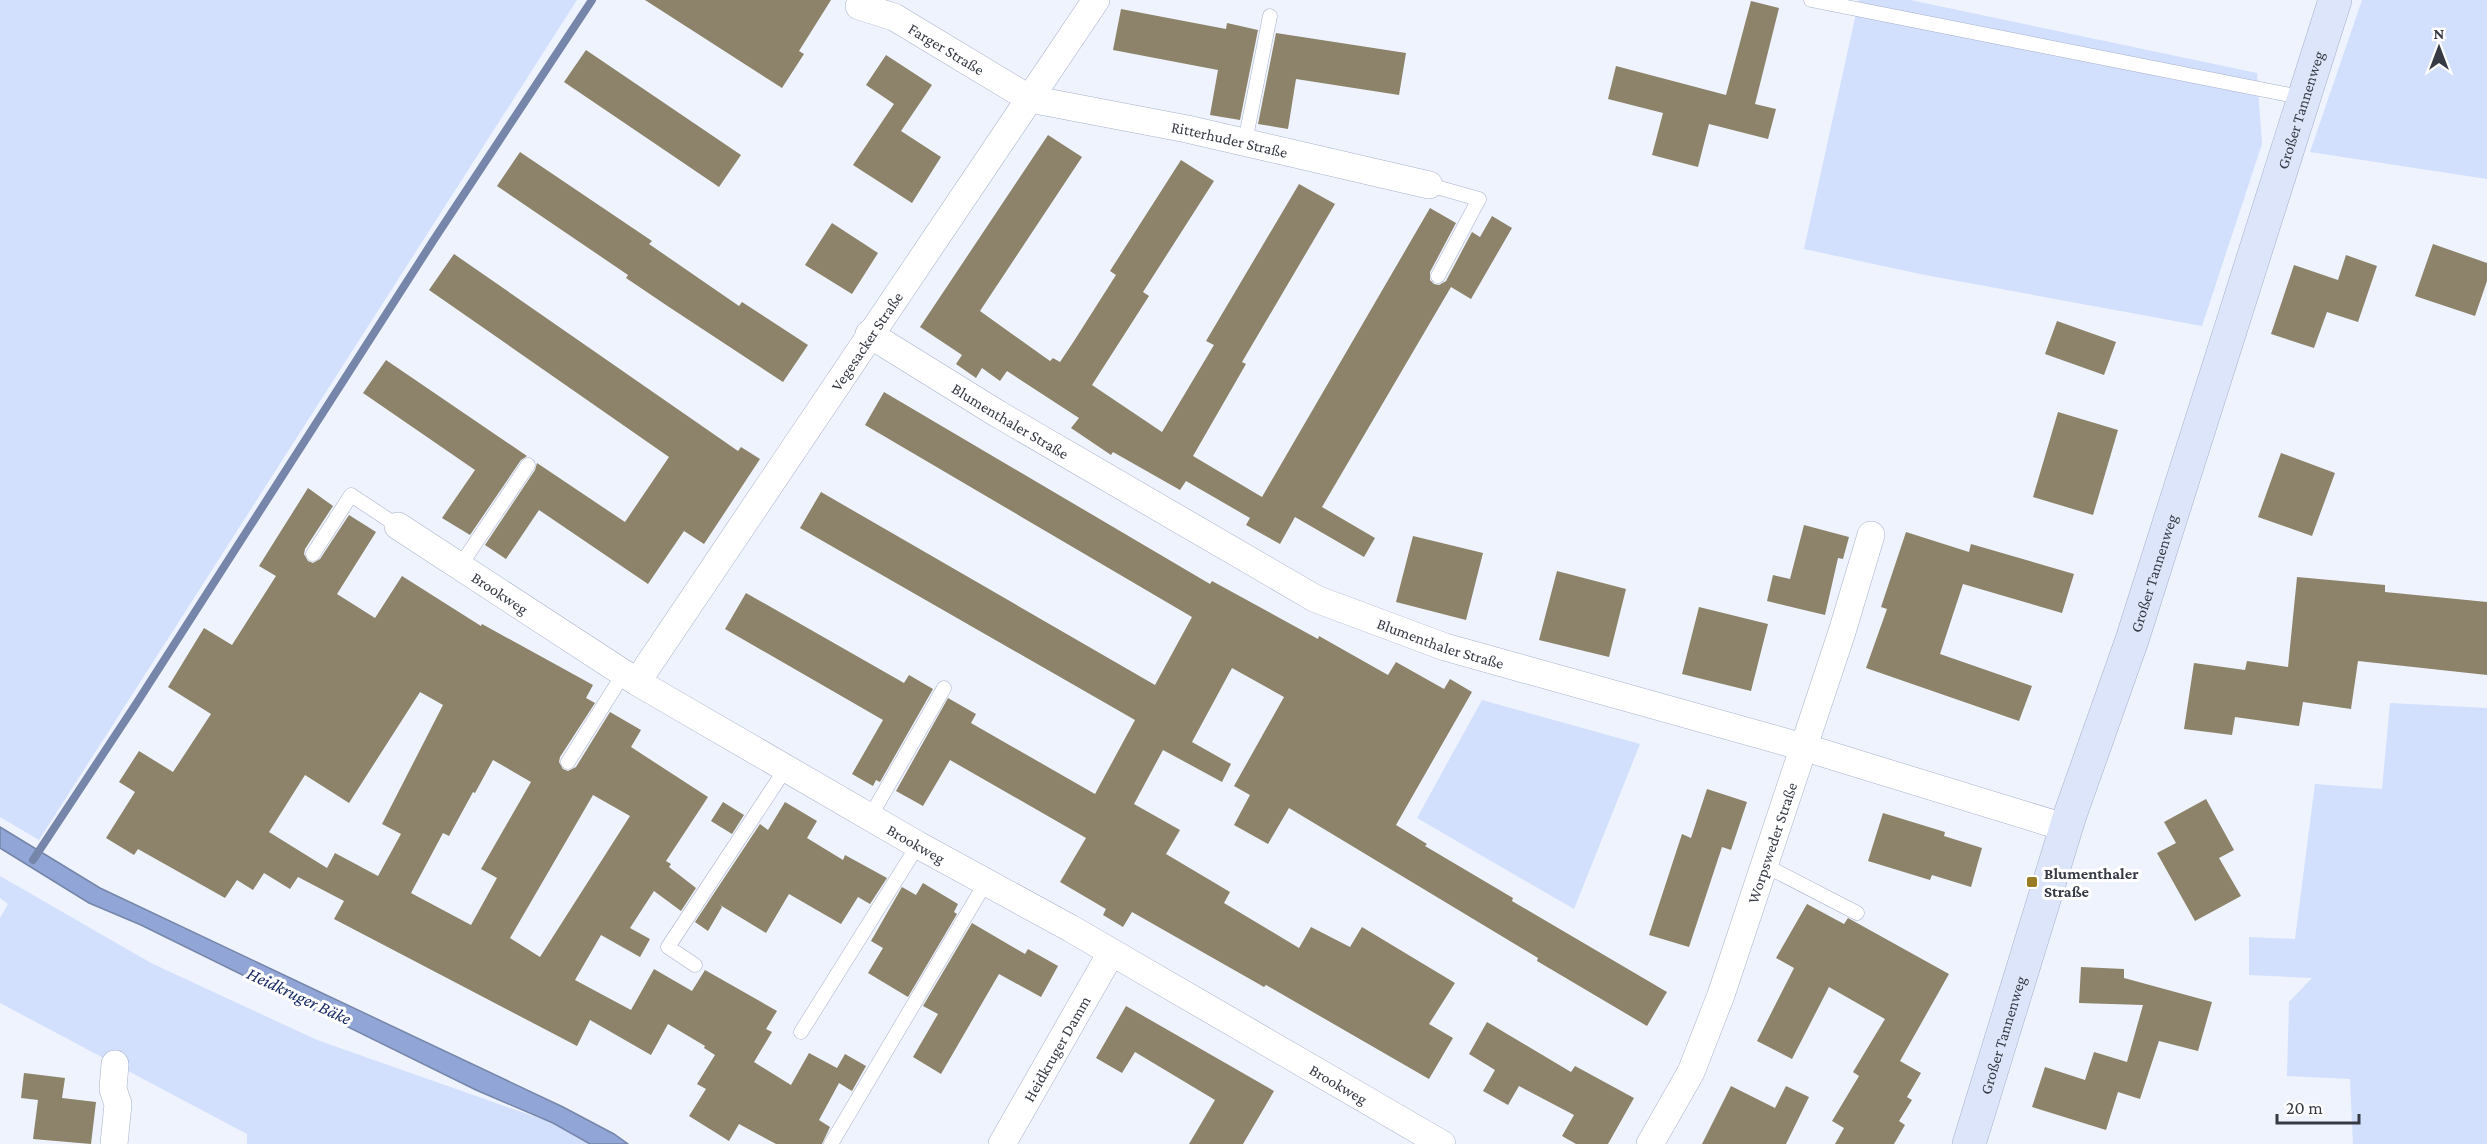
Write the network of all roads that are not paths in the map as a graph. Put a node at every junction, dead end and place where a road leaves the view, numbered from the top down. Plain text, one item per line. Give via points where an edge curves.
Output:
1 (1096, 0) edge
2 (1811, 0) edge
3 (2335, 0) edge
4 (854, 3) edge
5 (1270, 16) dead end
6 (2305, 98) junction
7 (1030, 99) junction
8 (1245, 142) junction
9 (1429, 185) joint
10 (1438, 276) dead end
11 (869, 334) junction
12 (528, 465) dead end
13 (398, 526) joint
14 (1871, 535) dead end
15 (313, 554) dead end
16 (460, 566) junction
17 (631, 677) junction
18 (944, 688) dead end
19 (1803, 747) junction
20 (568, 762) dead end
21 (786, 768) junction
22 (870, 817) junction
23 (2067, 828) junction
24 (918, 845) junction
25 (1764, 865) junction
26 (986, 882) junction
27 (1857, 913) dead end
28 (1111, 953) junction
29 (694, 965) dead end
30 (801, 1032) dead end
31 (116, 1064) dead end
32 (114, 1144) edge
33 (831, 1144) edge
34 (1002, 1144) edge
35 (1442, 1144) edge
36 (1650, 1144) edge
37 (1969, 1144) edge

1 - 7 street, Vegesacker Straße
2 - 6 lane
3 - 6 street, Großer Tannenweg
4 - 7 street, Farger Straße via 894,17
5 - 8 lane
6 - 23 street, Großer Tannenweg via 2132,640
7 - 8 street, Ritterhuder Straße
7 - 11 street, Vegesacker Straße
8 - 9 street, Ritterhuder Straße
9 - 10 lane via 1479,199
11 - 17 street, Vegesacker Straße
11 - 19 street, Blumenthaler Straße via 998,414 1316,599 1445,647
12 - 16 lane
13 - 15 lane via 351,495
13 - 16 street, Brookweg
14 - 19 street, Worpsweder Straße
16 - 17 street, Brookweg
17 - 20 lane
17 - 21 street, Brookweg
18 - 22 lane
19 - 23 street, Blumenthaler Straße
19 - 25 street, Worpsweder Straße
21 - 22 street, Brookweg
21 - 29 lane via 668,947
22 - 24 street, Brookweg
23 - 37 street, Großer Tannenweg
24 - 26 street, Brookweg
24 - 30 lane
25 - 27 lane
25 - 36 street, Worpsweder Straße via 1691,1072
26 - 28 street, Brookweg
26 - 33 lane
28 - 34 street, Heidkruger Damm
28 - 35 street, Brookweg
31 - 32 street

